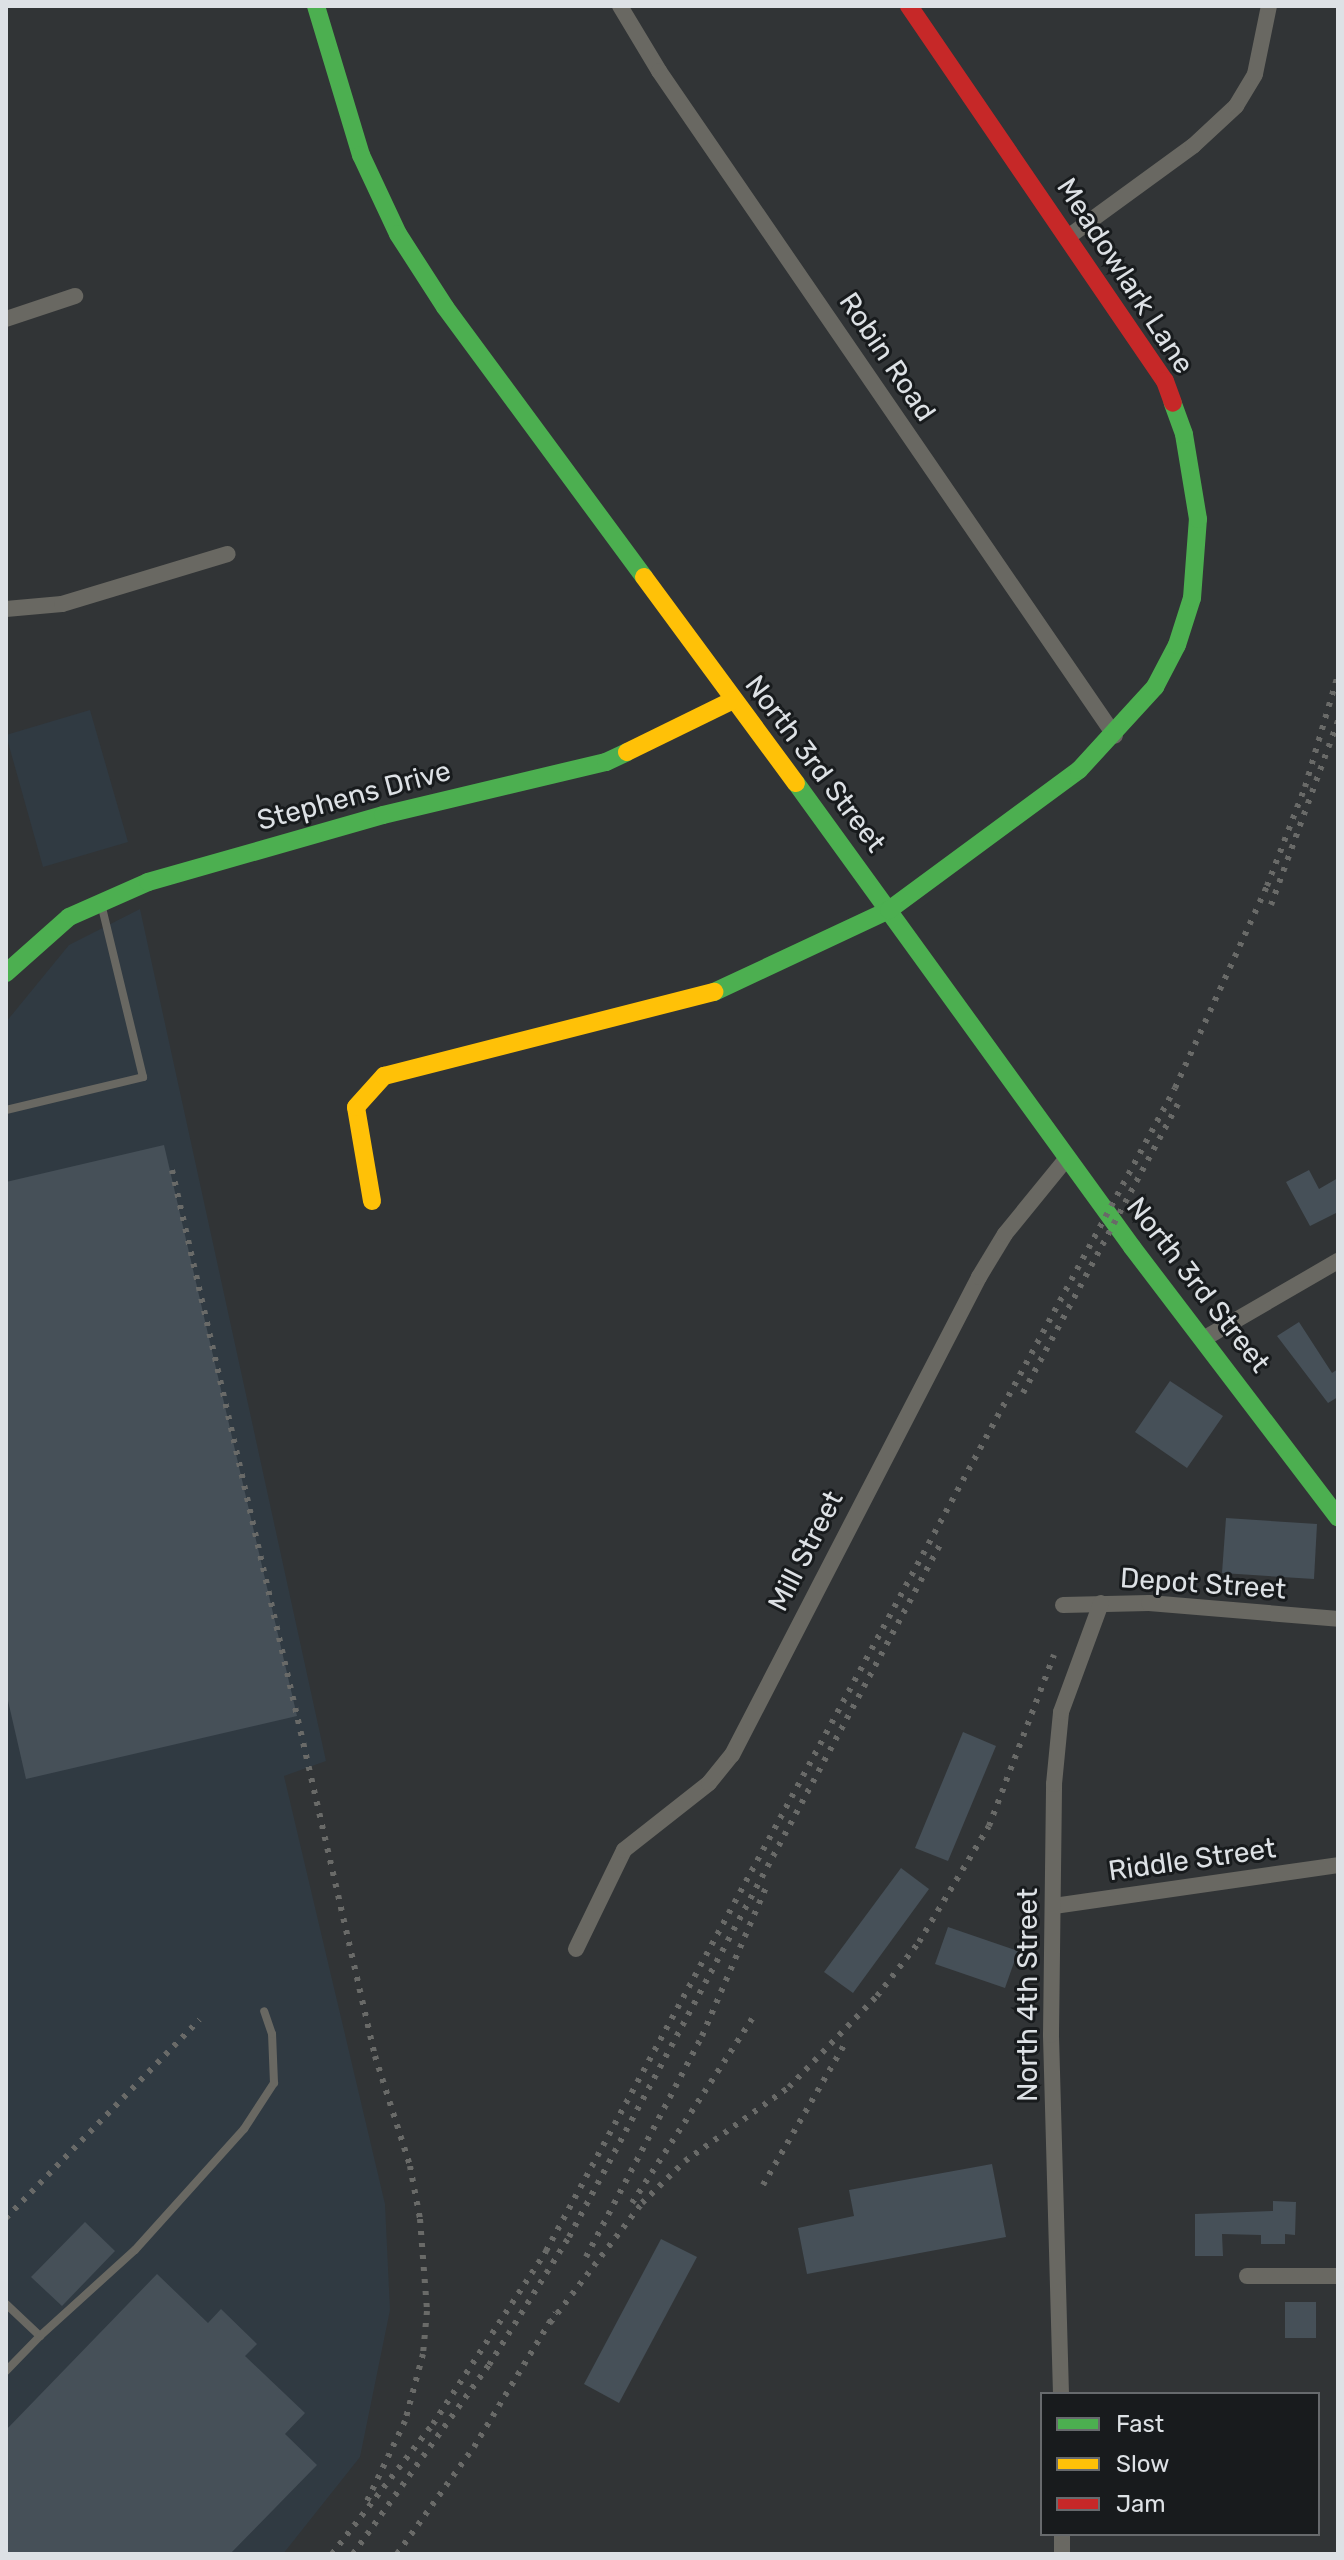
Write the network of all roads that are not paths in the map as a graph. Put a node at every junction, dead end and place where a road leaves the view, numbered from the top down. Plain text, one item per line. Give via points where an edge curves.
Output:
1 (316, 6) edge
2 (620, 6) edge
3 (909, 6) edge
4 (1269, 6) edge
5 (1068, 237) junction
6 (75, 296) dead end
7 (6, 319) edge
8 (228, 554) dead end
9 (6, 609) edge
10 (733, 700) junction
11 (1115, 736) junction
12 (100, 900) junction
13 (889, 910) junction
14 (6, 973) edge
15 (6, 1110) edge
16 (1067, 1158) junction
17 (372, 1201) dead end
18 (1338, 1261) edge
19 (1205, 1338) junction
20 (1338, 1517) edge
21 (1101, 1603) junction
22 (1063, 1605) dead end
23 (1338, 1619) edge
24 (1338, 1865) edge
25 (1054, 1906) junction
26 (576, 1949) dead end
27 (264, 2011) dead end
28 (1247, 2276) dead end
29 (1338, 2276) edge
30 (6, 2304) edge
31 (40, 2336) junction
32 (6, 2371) edge
33 (1061, 2392) edge

1 - 10 street, North 3rd Street via 340,96 398,234 534,433
2 - 11 street, Robin Road via 659,71
3 - 5 street, Meadowlark Lane
4 - 5 street via 1255,74 1236,106 1193,146
5 - 11 street, Meadowlark Lane via 1165,381 1196,491 1195,573 1185,622 1155,687
6 - 7 street
8 - 9 street via 62,604
10 - 12 street, Stephens Drive via 606,762 383,815
10 - 13 street, North 3rd Street
11 - 13 street, Meadowlark Lane via 1042,800
12 - 14 street, Stephens Drive via 69,917
12 - 15 lane via 143,1077
13 - 16 street, North 3rd Street
13 - 17 street, Meadowlark Lane via 728,988 384,1076 356,1107
16 - 19 street, North 3rd Street
16 - 26 street, Mill Street via 1005,1234 979,1277 732,1755 709,1783 624,1850
18 - 19 street
19 - 20 street, North 3rd Street
21 - 22 street, Depot Street
21 - 23 street, Depot Street
21 - 25 street, North 4th Street via 1061,1712 1054,1784
24 - 25 street, Riddle Street
25 - 33 street, North 4th Street via 1051,2035
27 - 31 lane via 272,2034 274,2083 244,2129 135,2250
28 - 29 street
30 - 31 lane
31 - 32 lane

